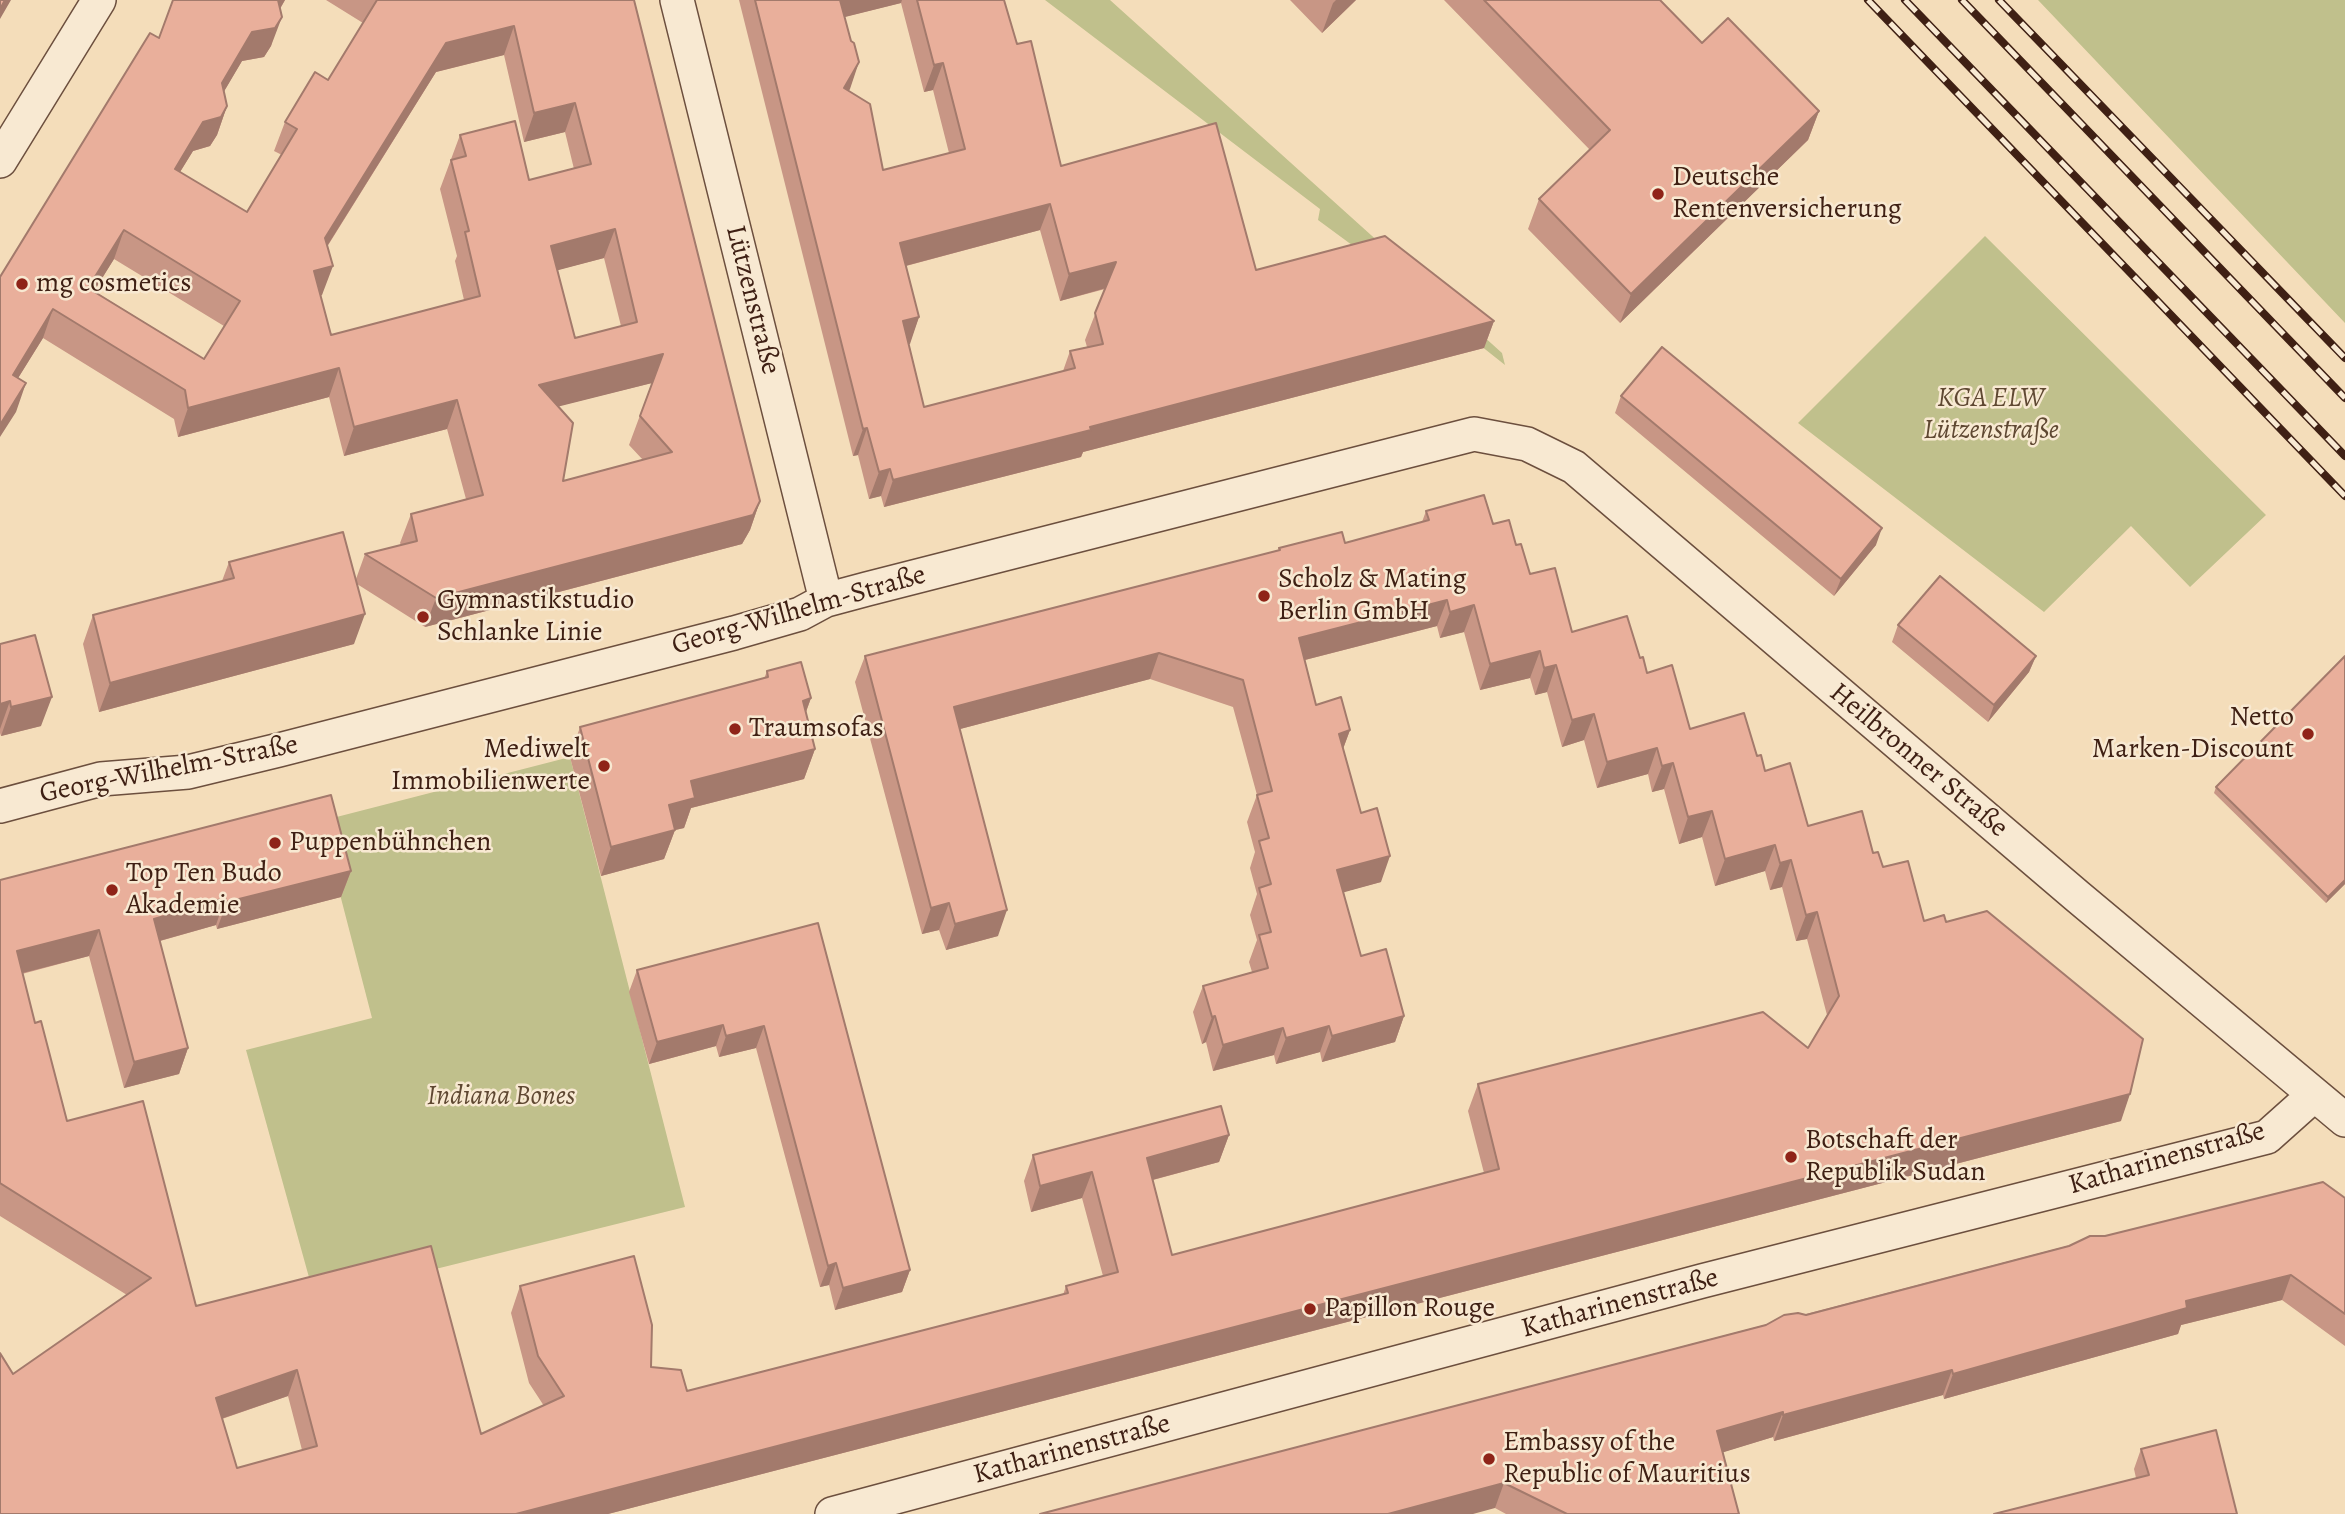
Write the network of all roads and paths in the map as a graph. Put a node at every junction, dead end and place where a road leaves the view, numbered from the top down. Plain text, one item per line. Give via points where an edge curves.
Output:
1 (99, 0) edge
2 (677, 0) edge
3 (0, 161) edge
4 (1474, 434) joint
5 (827, 600) junction
6 (0, 806) edge
7 (2314, 1095) junction
8 (2345, 1120) edge
9 (832, 1514) edge

1 - 3 street
2 - 5 street, Lützenstraße
4 - 5 street, Georg-Wilhelm-Straße
4 - 7 street, Heilbronner Straße via 1527,444 1574,467
5 - 6 street, Georg-Wilhelm-Straße via 800,614 734,633 198,770 101,779
7 - 8 street, Heilbronner Straße
7 - 9 street, Katharinenstraße via 2267,1137 1702,1281

